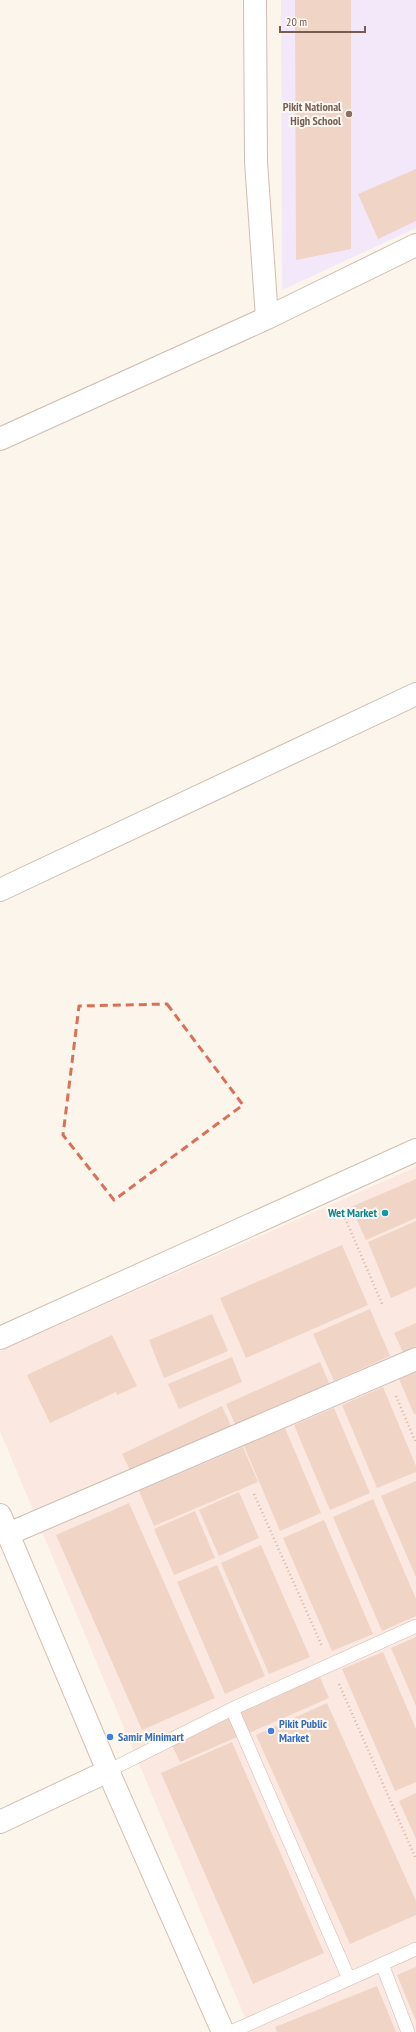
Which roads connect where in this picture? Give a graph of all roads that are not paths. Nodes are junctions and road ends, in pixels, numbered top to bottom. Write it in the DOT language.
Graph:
graph roads {
  1 [pos="255,0"];
  2 [pos="416,245"];
  3 [pos="267,318"];
  4 [pos="0,439"];
  5 [pos="416,694"];
  6 [pos="0,890"];
  7 [pos="416,1150"];
  8 [pos="0,1338"];
  9 [pos="416,1359"];
  10 [pos="4,1524"];
  11 [pos="416,1626"];
  12 [pos="232,1709"];
  13 [pos="108,1771"];
  14 [pos="0,1822"];
  15 [pos="416,1949"];
  16 [pos="382,1964"];
  17 [pos="349,1979"];
  18 [pos="223,2032"];
  19 [pos="231,2032"];
  20 [pos="408,2032"];
  1 -- 3 [label="street"];
  2 -- 3 [label="street"];
  3 -- 4 [label="street"];
  5 -- 6 [label="street"];
  7 -- 8 [label="street"];
  9 -- 10 [label="street"];
  10 -- 13 [label="street"];
  11 -- 12 [label="lane"];
  12 -- 13 [label="lane"];
  12 -- 17 [label="lane"];
  13 -- 14 [label="street"];
  13 -- 18 [label="street"];
  15 -- 16 [label="lane"];
  16 -- 17 [label="lane"];
  16 -- 20 [label="lane"];
  17 -- 19 [label="lane"];
}
